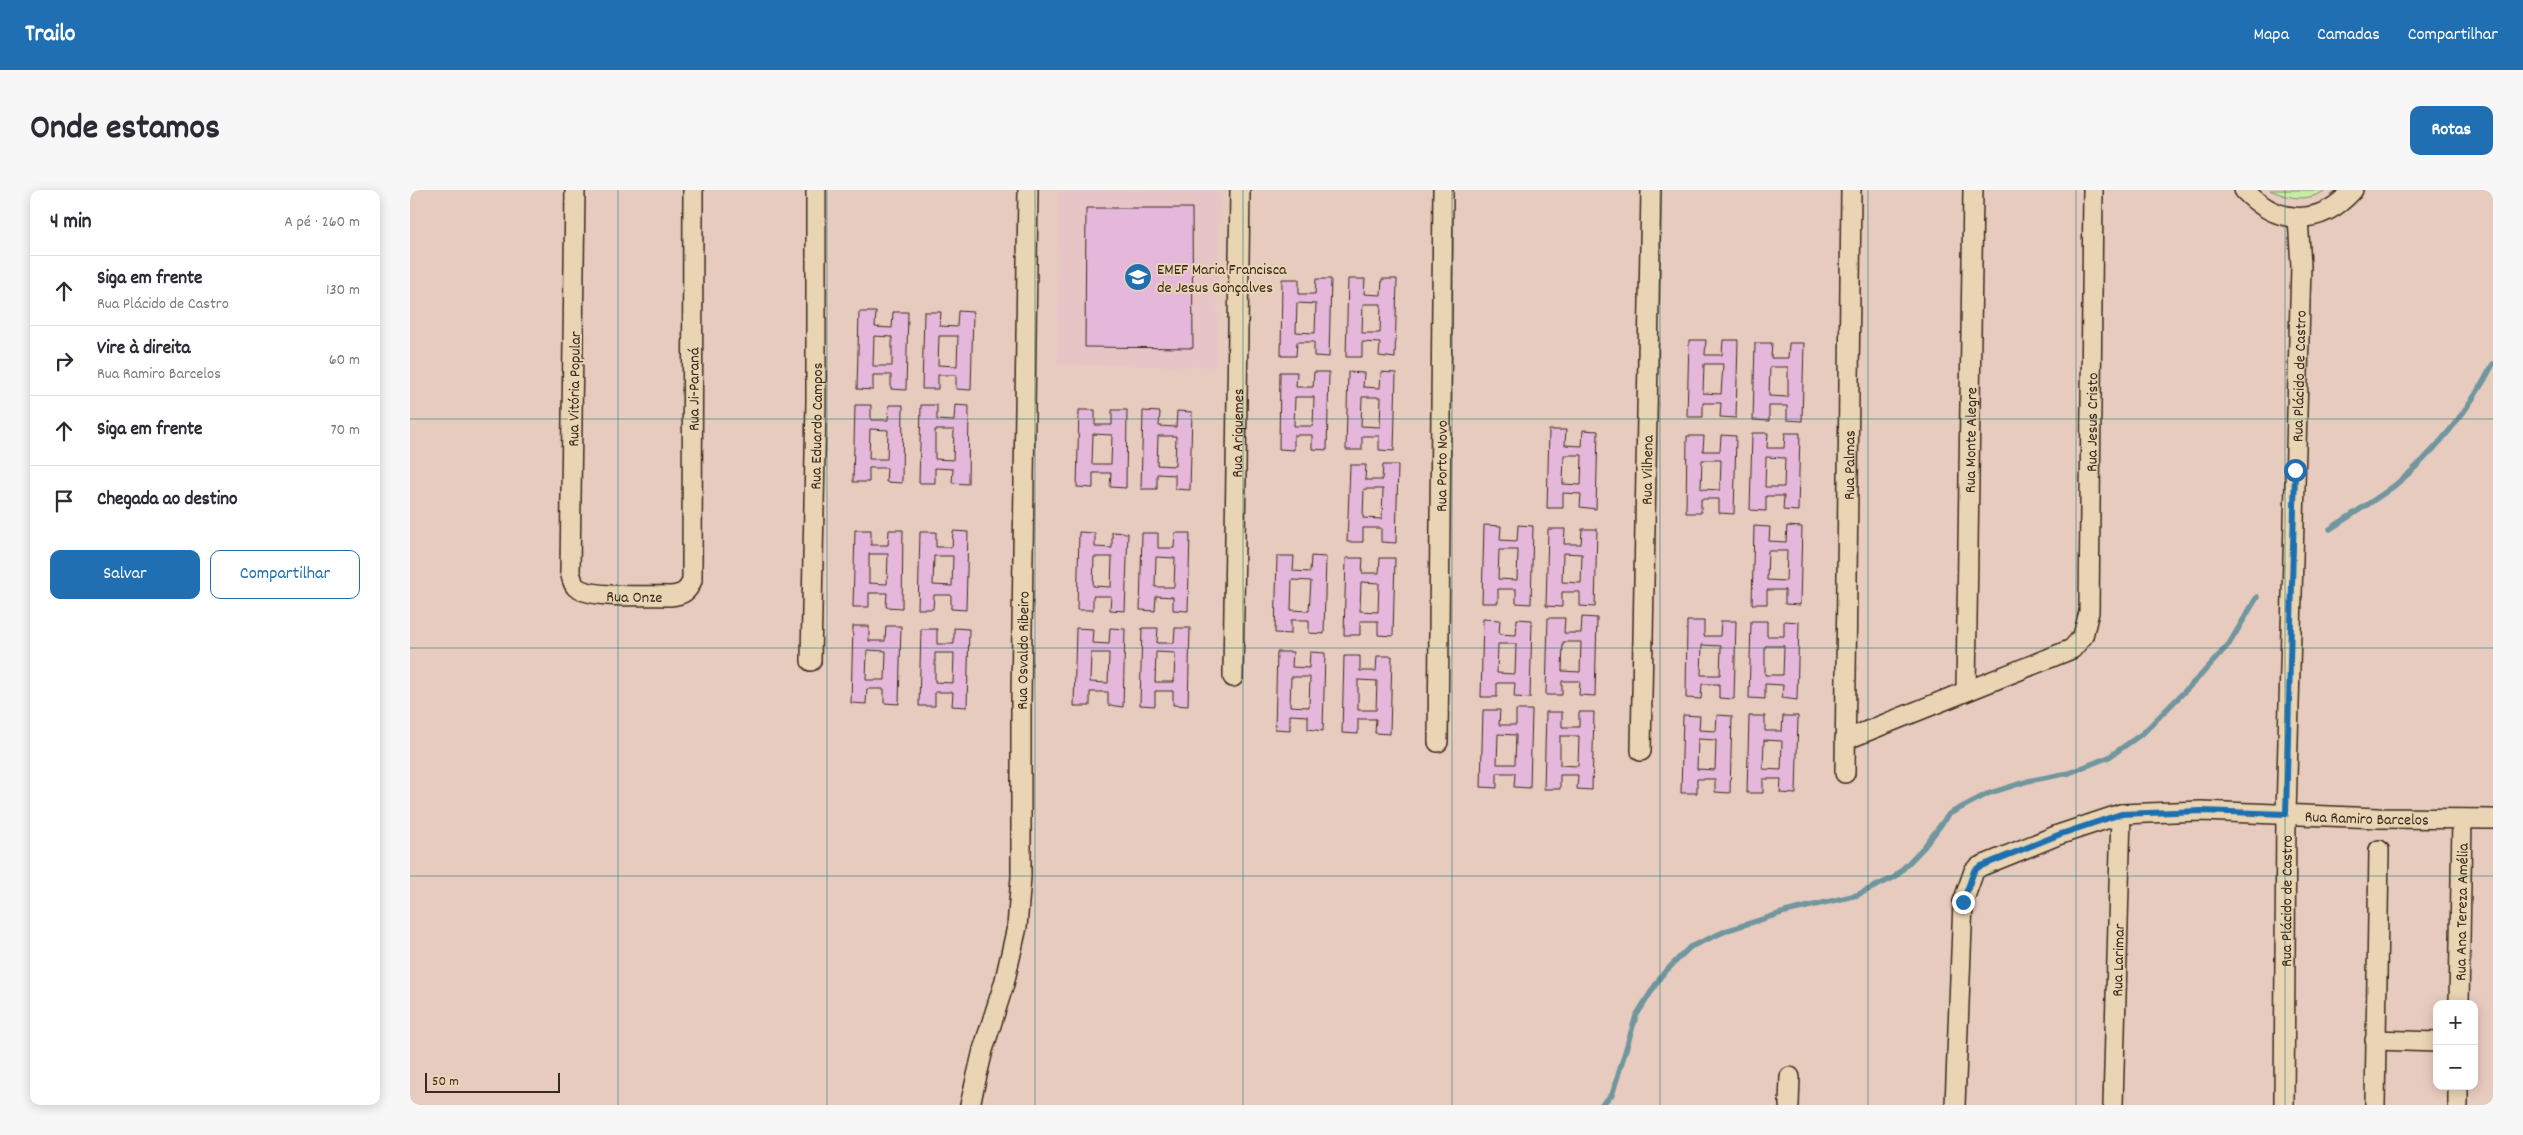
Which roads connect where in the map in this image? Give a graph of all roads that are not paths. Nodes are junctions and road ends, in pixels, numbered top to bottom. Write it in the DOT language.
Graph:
graph roads {
  1 [pos="575,190"];
  2 [pos="693,190"];
  3 [pos="816,190"];
  4 [pos="1028,190"];
  5 [pos="1240,190"];
  6 [pos="1443,190"];
  7 [pos="1651,190"];
  8 [pos="1851,190"];
  9 [pos="1973,190"];
  10 [pos="2093,190"];
  11 [pos="2244,190"];
  12 [pos="2353,190"];
  13 [pos="2298,218"];
  14 [pos="576,587"];
  15 [pos="689,588"];
  16 [pos="811,661"];
  17 [pos="1233,677"];
  18 [pos="1966,690"];
  19 [pos="1845,740"];
  20 [pos="1438,742"];
  21 [pos="1641,751"];
  22 [pos="1845,773"];
  23 [pos="2121,814"];
  24 [pos="2286,814"];
  25 [pos="2462,818"];
  26 [pos="2493,818"];
  27 [pos="2378,850"];
  28 [pos="2459,1000"];
  29 [pos="2375,1040"];
  30 [pos="2433,1042"];
  31 [pos="1790,1077"];
  32 [pos="2458,1090"];
  33 [pos="970,1105"];
  34 [pos="1789,1105"];
  35 [pos="1955,1105"];
  36 [pos="2114,1105"];
  37 [pos="2284,1105"];
  38 [pos="2374,1105"];
  39 [pos="2458,1105"];
  1 -- 14 [label="street, Rua Vitória Popular"];
  2 -- 15 [label="street, Rua Ji-Paraná"];
  3 -- 16 [label="street, Rua Eduardo Campos"];
  4 -- 33 [label="street, Rua Osvaldo Ribeiro"];
  5 -- 17 [label="street, Rua Ariquemes"];
  6 -- 20 [label="street, Rua Porto Novo"];
  7 -- 21 [label="street, Rua Vilhena"];
  8 -- 19 [label="street, Rua Palmas"];
  9 -- 18 [label="street, Rua Monte Alegre"];
  10 -- 18 [label="street, Rua Jesus Cristo"];
  11 -- 13 [label="street"];
  12 -- 13 [label="street"];
  13 -- 24 [label="street, Rua Plácido de Castro"];
  14 -- 15 [label="street, Rua Onze"];
  18 -- 19 [label="street"];
  19 -- 22 [label="street, Rua Palmas"];
  23 -- 24 [label="street, Rua Ramiro Barcelos"];
  23 -- 35 [label="street, Rua Ramiro Barcelos"];
  23 -- 36 [label="street, Rua Larimar"];
  24 -- 25 [label="street, Rua Ramiro Barcelos"];
  24 -- 37 [label="street, Rua Plácido de Castro"];
  25 -- 26 [label="street, Rua Ramiro Barcelos"];
  25 -- 28 [label="street, Rua Ana Tereza Amélia"];
  27 -- 29 [label="street"];
  29 -- 30 [label="street"];
  29 -- 38 [label="street"];
  31 -- 34 [label="street"];
  32 -- 39 [label="street"];
}
